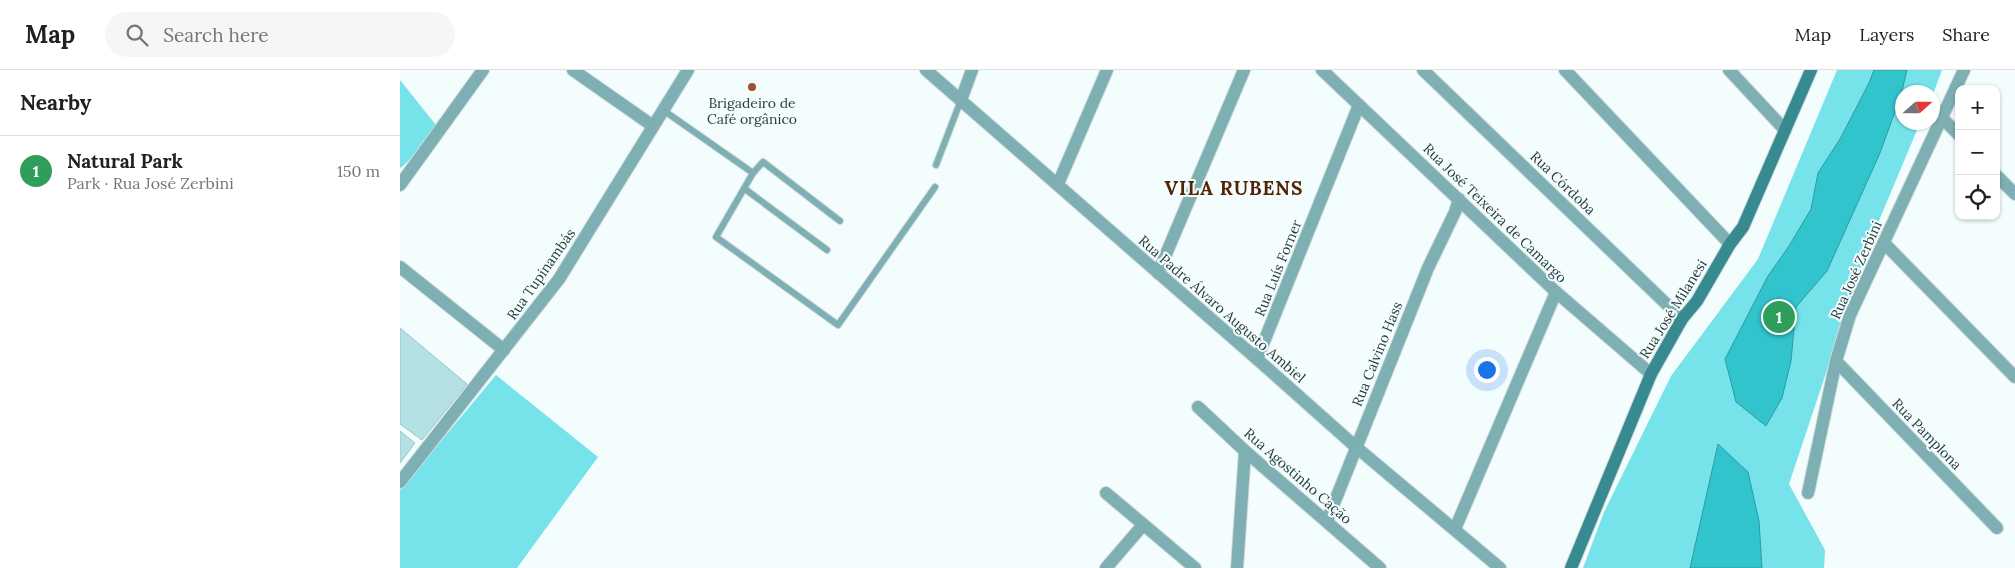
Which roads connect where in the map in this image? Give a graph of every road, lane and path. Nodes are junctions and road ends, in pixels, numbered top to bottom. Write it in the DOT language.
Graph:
graph roads {
  1 [pos="483,70"];
  2 [pos="573,70"];
  3 [pos="688,70"];
  4 [pos="926,70"];
  5 [pos="972,70"];
  6 [pos="1107,70"];
  7 [pos="1244,70"];
  8 [pos="1322,70"];
  9 [pos="1423,70"];
  10 [pos="1565,70"];
  11 [pos="1729,70"];
  12 [pos="1811,70"];
  13 [pos="1964,70"];
  14 [pos="961,100"];
  15 [pos="1359,105"];
  16 [pos="663,110"];
  17 [pos="1942,118"];
  18 [pos="653,126"];
  19 [pos="1784,130"];
  20 [pos="1955,131"];
  21 [pos="936,165"];
  22 [pos="754,174"];
  23 [pos="1997,175"];
  24 [pos="1058,184"];
  25 [pos="400,185"];
  26 [pos="935,187"];
  27 [pos="745,188"];
  28 [pos="2015,194"];
  29 [pos="1459,199"];
  30 [pos="840,221"];
  31 [pos="1884,243"];
  32 [pos="1730,244"];
  33 [pos="827,250"];
  34 [pos="400,267"];
  35 [pos="1158,272"];
  36 [pos="1556,292"];
  37 [pos="1682,319"];
  38 [pos="504,350"];
  39 [pos="1257,359"];
  40 [pos="1836,362"];
  41 [pos="1651,374"];
  42 [pos="2015,377"];
  43 [pos="1198,407"];
  44 [pos="1356,447"];
  45 [pos="1245,451"];
  46 [pos="400,482"];
  47 [pos="1106,493"];
  48 [pos="1808,493"];
  49 [pos="1327,521"];
  50 [pos="1143,525"];
  51 [pos="1455,528"];
  52 [pos="1997,528"];
  53 [pos="1106,568"];
  54 [pos="1195,568"];
  55 [pos="1237,568"];
  56 [pos="1380,568"];
  57 [pos="1500,568"];
  58 [pos="1571,568"];
  1 -- 25 [label="street"];
  2 -- 18 [label="street"];
  3 -- 16 [label="street, Rua Tupinambás"];
  4 -- 14 [label="street, Rua Padre Álvaro Augusto Ambiel"];
  5 -- 14 [label="street"];
  6 -- 24 [label="street"];
  7 -- 35 [label="street"];
  8 -- 15 [label="street, Rua José Teixeira de Camargo"];
  9 -- 37 [label="street, Rua Córdoba"];
  10 -- 32 [label="street"];
  11 -- 19 [label="street"];
  12 -- 19 [label="street, Rua José Milanesi"];
  13 -- 17 [label="street, Rua José Zerbini"];
  14 -- 21 [label="lane"];
  14 -- 24 [label="street, Rua Padre Álvaro Augusto Ambiel"];
  15 -- 29 [label="street, Rua José Teixeira de Camargo"];
  15 -- 39 [label="street, Rua Luís Forner"];
  16 -- 18 [label="street, Rua Tupinambás"];
  16 -- 22 [label="lane"];
  17 -- 20 [label="street"];
  17 -- 31 [label="street, Rua José Zerbini"];
  18 -- 38 [label="street, Rua Tupinambás"];
  19 -- 32 [label="street, Rua José Milanesi"];
  22 -- 27 [label="lane"];
  22 -- 30 [label="lane"];
  23 -- 28 [label="street"];
  24 -- 35 [label="street, Rua Padre Álvaro Augusto Ambiel"];
  26 -- 27 [label="lane"];
  27 -- 33 [label="lane"];
  29 -- 36 [label="street, Rua José Teixeira de Camargo"];
  29 -- 44 [label="street, Rua Calvino Hass"];
  31 -- 40 [label="street, Rua José Zerbini"];
  31 -- 42 [label="street"];
  32 -- 37 [label="street, Rua José Milanesi"];
  34 -- 38 [label="street"];
  35 -- 39 [label="street, Rua Padre Álvaro Augusto Ambiel"];
  36 -- 41 [label="street, Rua José Teixeira de Camargo"];
  36 -- 51 [label="street"];
  37 -- 41 [label="street, Rua José Milanesi"];
  38 -- 46 [label="street, Rua Tupinambás"];
  39 -- 44 [label="street, Rua Padre Álvaro Augusto Ambiel"];
  40 -- 48 [label="street, Rua José Zerbini"];
  40 -- 52 [label="street, Rua Pamplona"];
  41 -- 58 [label="street, Rua José Milanesi"];
  43 -- 45 [label="street, Rua Agostinho Cação"];
  44 -- 49 [label="street, Rua Calvino Hass"];
  44 -- 51 [label="street, Rua Padre Álvaro Augusto Ambiel"];
  45 -- 49 [label="street, Rua Agostinho Cação"];
  45 -- 55 [label="street"];
  47 -- 50 [label="street"];
  49 -- 56 [label="street, Rua Agostinho Cação"];
  50 -- 53 [label="street"];
  50 -- 54 [label="street"];
  51 -- 57 [label="street, Rua Padre Álvaro Augusto Ambiel"];
}
